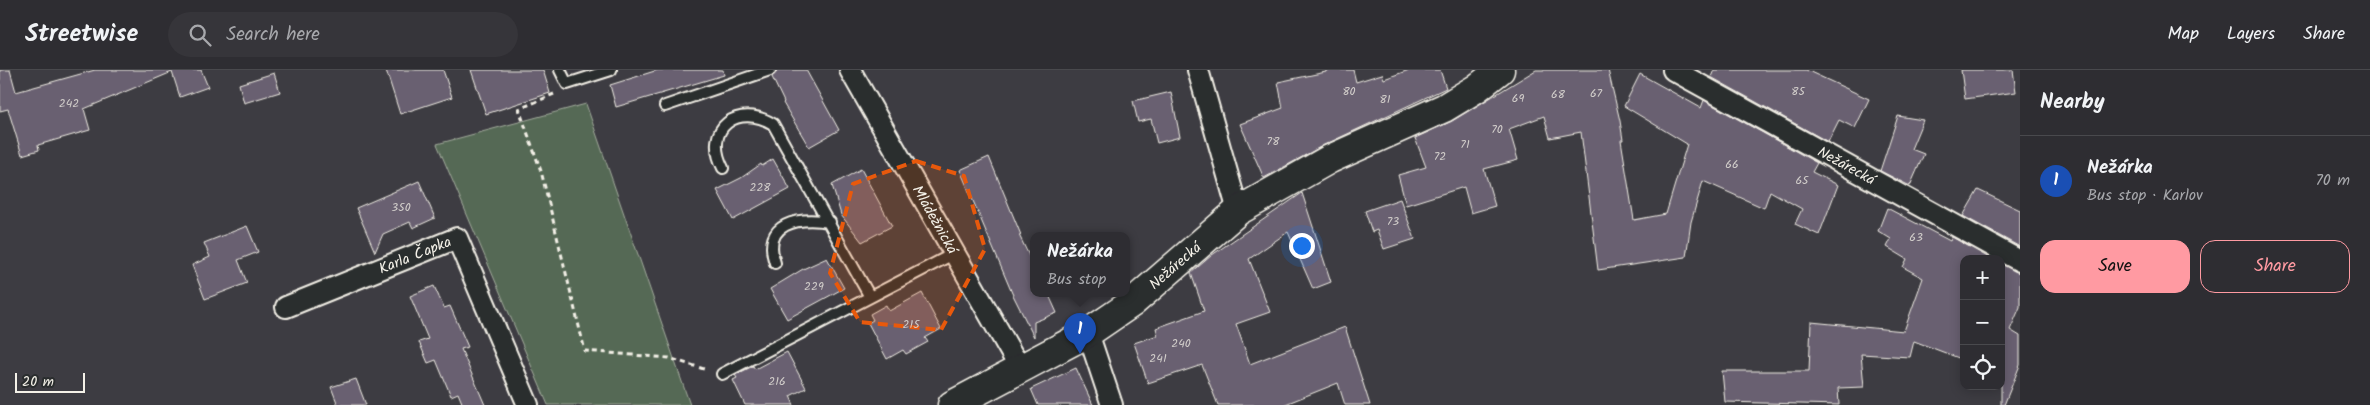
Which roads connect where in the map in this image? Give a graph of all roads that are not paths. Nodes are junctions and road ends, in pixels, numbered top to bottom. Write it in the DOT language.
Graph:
graph roads {
  1 [pos="560,70"];
  2 [pos="611,70"];
  3 [pos="770,70"];
  4 [pos="850,70"];
  5 [pos="1198,70"];
  6 [pos="1500,70"];
  7 [pos="1673,70"];
  8 [pos="665,106"];
  9 [pos="723,168"];
  10 [pos="1238,211"];
  11 [pos="830,222"];
  12 [pos="955,254"];
  13 [pos="2020,261"];
  14 [pos="775,263"];
  15 [pos="870,297"];
  16 [pos="286,306"];
  17 [pos="1088,334"];
  18 [pos="1021,370"];
  19 [pos="722,374"];
  20 [pos="528,405"];
  21 [pos="952,405"];
  22 [pos="1112,405"];
  1 -- 2 [label="lane"];
  3 -- 8 [label="lane"];
  4 -- 12 [label="street, Mládežnická"];
  5 -- 10 [label="street"];
  6 -- 10 [label="street, Nežárecká"];
  7 -- 13 [label="street, Nežárecká"];
  9 -- 11 [label="lane"];
  10 -- 17 [label="street, Nežárecká"];
  11 -- 14 [label="lane"];
  11 -- 15 [label="lane"];
  12 -- 15 [label="lane"];
  12 -- 18 [label="street, Mládežnická"];
  15 -- 19 [label="lane"];
  16 -- 20 [label="street, Karla Čapka"];
  17 -- 18 [label="street, Nežárecká"];
  17 -- 22 [label="street"];
  18 -- 21 [label="street, Nežárecká"];
}
